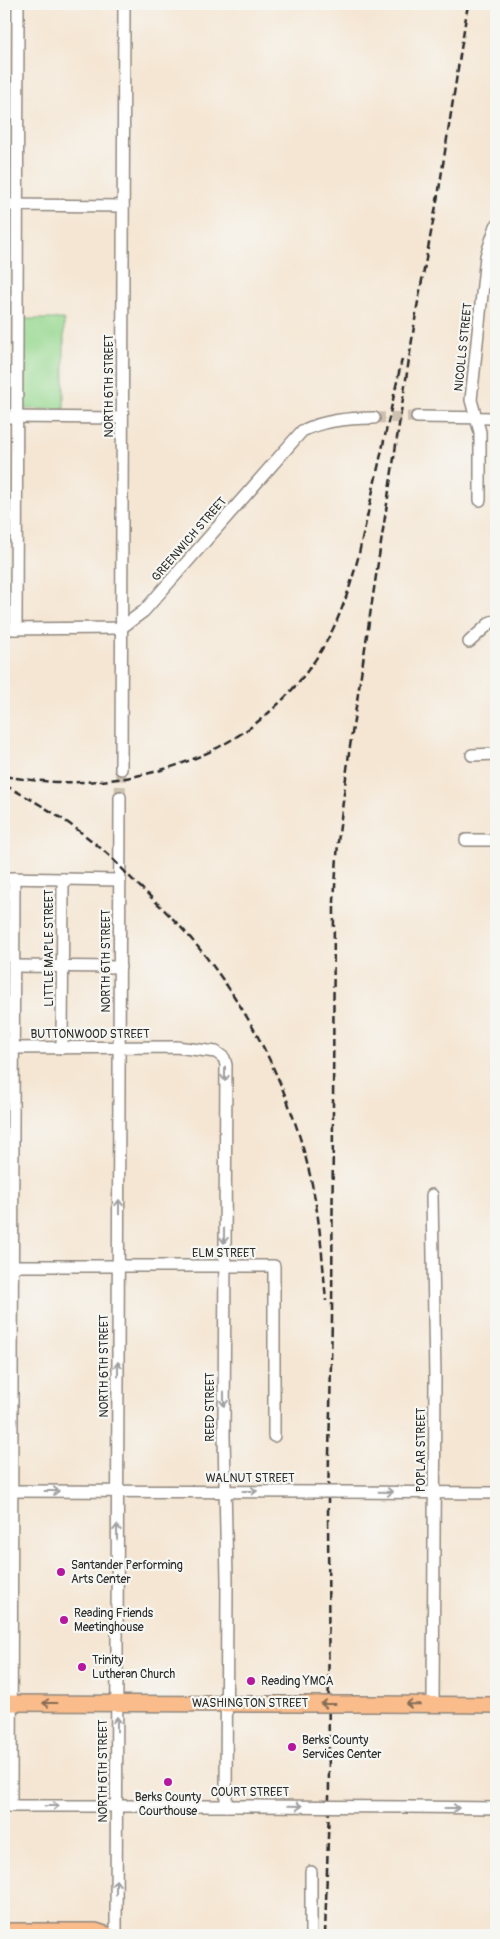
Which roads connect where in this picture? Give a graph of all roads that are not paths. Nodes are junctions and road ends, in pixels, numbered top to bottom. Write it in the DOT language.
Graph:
graph roads {
  1 [pos="18,4"];
  2 [pos="124,4"];
  3 [pos="4,205"];
  4 [pos="17,205"];
  5 [pos="123,206"];
  6 [pos="496,226"];
  7 [pos="4,417"];
  8 [pos="16,417"];
  9 [pos="417,417"];
  10 [pos="476,417"];
  11 [pos="122,418"];
  12 [pos="374,418"];
  13 [pos="496,418"];
  14 [pos="480,500"];
  15 [pos="496,621"];
  16 [pos="4,628"];
  17 [pos="121,628"];
  18 [pos="16,629"];
  19 [pos="469,642"];
  20 [pos="496,754"];
  21 [pos="472,755"];
  22 [pos="120,769"];
  23 [pos="120,797"];
  24 [pos="466,840"];
  25 [pos="496,840"];
  26 [pos="9,878"];
  27 [pos="63,879"];
  28 [pos="120,880"];
  29 [pos="14,966"];
  30 [pos="63,966"];
  31 [pos="120,967"];
  32 [pos="176,1047"];
  33 [pos="9,1048"];
  34 [pos="62,1048"];
  35 [pos="119,1048"];
  36 [pos="432,1196"];
  37 [pos="8,1266"];
  38 [pos="119,1266"];
  39 [pos="224,1266"];
  40 [pos="274,1436"];
  41 [pos="7,1491"];
  42 [pos="117,1491"];
  43 [pos="225,1491"];
  44 [pos="435,1493"];
  45 [pos="496,1493"];
  46 [pos="7,1703"];
  47 [pos="117,1703"];
  48 [pos="226,1703"];
  49 [pos="433,1704"];
  50 [pos="496,1705"];
  51 [pos="7,1806"];
  52 [pos="116,1806"];
  53 [pos="226,1806"];
  54 [pos="496,1808"];
  55 [pos="311,1872"];
  56 [pos="4,1930"];
  57 [pos="108,1935"];
  58 [pos="116,1935"];
  59 [pos="310,1935"];
  1 -- 4 [label="street"];
  2 -- 5 [label="street, NORTH 6TH STREET"];
  3 -- 4 [label="street"];
  4 -- 5 [label="street"];
  4 -- 8 [label="street"];
  5 -- 11 [label="street, NORTH 6TH STREET"];
  6 -- 10 [label="street, NICOLLS STREET"];
  7 -- 8 [label="street"];
  8 -- 11 [label="street"];
  8 -- 18 [label="street"];
  9 -- 10 [label="street"];
  10 -- 13 [label="street"];
  10 -- 14 [label="street, NICOLLS STREET"];
  11 -- 17 [label="street, NORTH 6TH STREET"];
  12 -- 17 [label="street, GREENWICH STREET"];
  15 -- 19 [label="street"];
  16 -- 18 [label="street"];
  17 -- 18 [label="street"];
  17 -- 22 [label="street, NORTH 6TH STREET"];
  20 -- 21 [label="street"];
  23 -- 28 [label="street, NORTH 6TH STREET"];
  24 -- 25 [label="street"];
  26 -- 27 [label="street"];
  26 -- 29 [label="street"];
  27 -- 28 [label="street"];
  27 -- 30 [label="street, LITTLE MAPLE STREET"];
  28 -- 31 [label="street, NORTH 6TH STREET"];
  29 -- 30 [label="street"];
  29 -- 33 [label="street"];
  30 -- 31 [label="street"];
  30 -- 34 [label="street, LITTLE MAPLE STREET"];
  31 -- 35 [label="street, NORTH 6TH STREET"];
  32 -- 35 [label="street, BUTTONWOOD STREET"];
  32 -- 39 [label="street, REED STREET, one-way"];
  33 -- 34 [label="street, BUTTONWOOD STREET"];
  33 -- 37 [label="street"];
  34 -- 35 [label="street, BUTTONWOOD STREET"];
  38 -- 35 [label="street, NORTH 6TH STREET, one-way"];
  36 -- 44 [label="street, POPLAR STREET"];
  37 -- 38 [label="street, ELM STREET"];
  37 -- 41 [label="street"];
  38 -- 39 [label="street, ELM STREET"];
  42 -- 38 [label="street, NORTH 6TH STREET, one-way"];
  39 -- 40 [label="street, ELM STREET"];
  39 -- 43 [label="street, REED STREET, one-way"];
  41 -- 42 [label="street, WALNUT STREET, one-way"];
  41 -- 46 [label="street"];
  42 -- 43 [label="street, WALNUT STREET"];
  47 -- 42 [label="street, NORTH 6TH STREET, one-way"];
  43 -- 44 [label="street, WALNUT STREET, one-way, bridge"];
  43 -- 48 [label="street, REED STREET"];
  44 -- 45 [label="street, WALNUT STREET"];
  44 -- 49 [label="street, POPLAR STREET"];
  47 -- 46 [label="main road, WASHINGTON STREET, one-way"];
  46 -- 51 [label="street"];
  47 -- 48 [label="main road, WASHINGTON STREET"];
  52 -- 47 [label="street, NORTH 6TH STREET, one-way"];
  49 -- 48 [label="main road, WASHINGTON STREET, one-way, bridge"];
  48 -- 53 [label="street, REED STREET"];
  49 -- 50 [label="main road, WASHINGTON STREET"];
  51 -- 52 [label="street, COURT STREET, one-way"];
  52 -- 53 [label="street, COURT STREET"];
  58 -- 52 [label="street, NORTH 6TH STREET, one-way"];
  53 -- 54 [label="street, COURT STREET, one-way, bridge"];
  55 -- 59 [label="street"];
  56 -- 57 [label="main road"];
}
